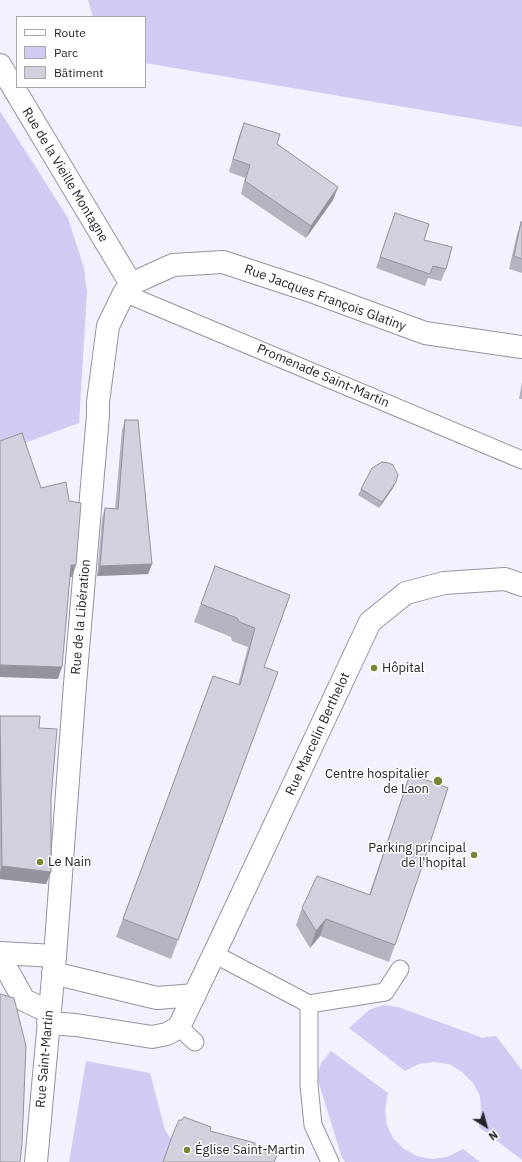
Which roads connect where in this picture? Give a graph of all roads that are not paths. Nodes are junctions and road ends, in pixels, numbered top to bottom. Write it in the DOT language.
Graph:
graph roads {
  1 [pos="0,65"];
  2 [pos="127,289"];
  3 [pos="522,346"];
  4 [pos="522,460"];
  5 [pos="522,585"];
  6 [pos="0,953"];
  7 [pos="214,954"];
  8 [pos="0,957"];
  9 [pos="54,965"];
  10 [pos="400,969"];
  11 [pos="195,995"];
  12 [pos="309,1004"];
  13 [pos="48,1017"];
  14 [pos="179,1027"];
  15 [pos="195,1042"];
  16 [pos="36,1162"];
  17 [pos="330,1162"];
  1 -- 2 [label="street, Rue de la Vieille Montagne"];
  2 -- 3 [label="street, Rue Jacques François Glatiny"];
  2 -- 4 [label="lane, Promenade Saint-Martin"];
  2 -- 9 [label="street, Rue de la Libération"];
  5 -- 7 [label="street, Rue Marcelin Berthelot"];
  6 -- 9 [label="street"];
  7 -- 11 [label="street, Rue Marcelin Berthelot"];
  7 -- 12 [label="lane"];
  8 -- 13 [label="street"];
  9 -- 11 [label="street"];
  9 -- 13 [label="street, Rue Saint-Martin"];
  10 -- 12 [label="lane"];
  11 -- 14 [label="street, Rue Marcelin Berthelot"];
  12 -- 17 [label="lane"];
  13 -- 14 [label="street"];
  13 -- 16 [label="street, Rue Saint-Martin"];
  14 -- 15 [label="lane"];
}
